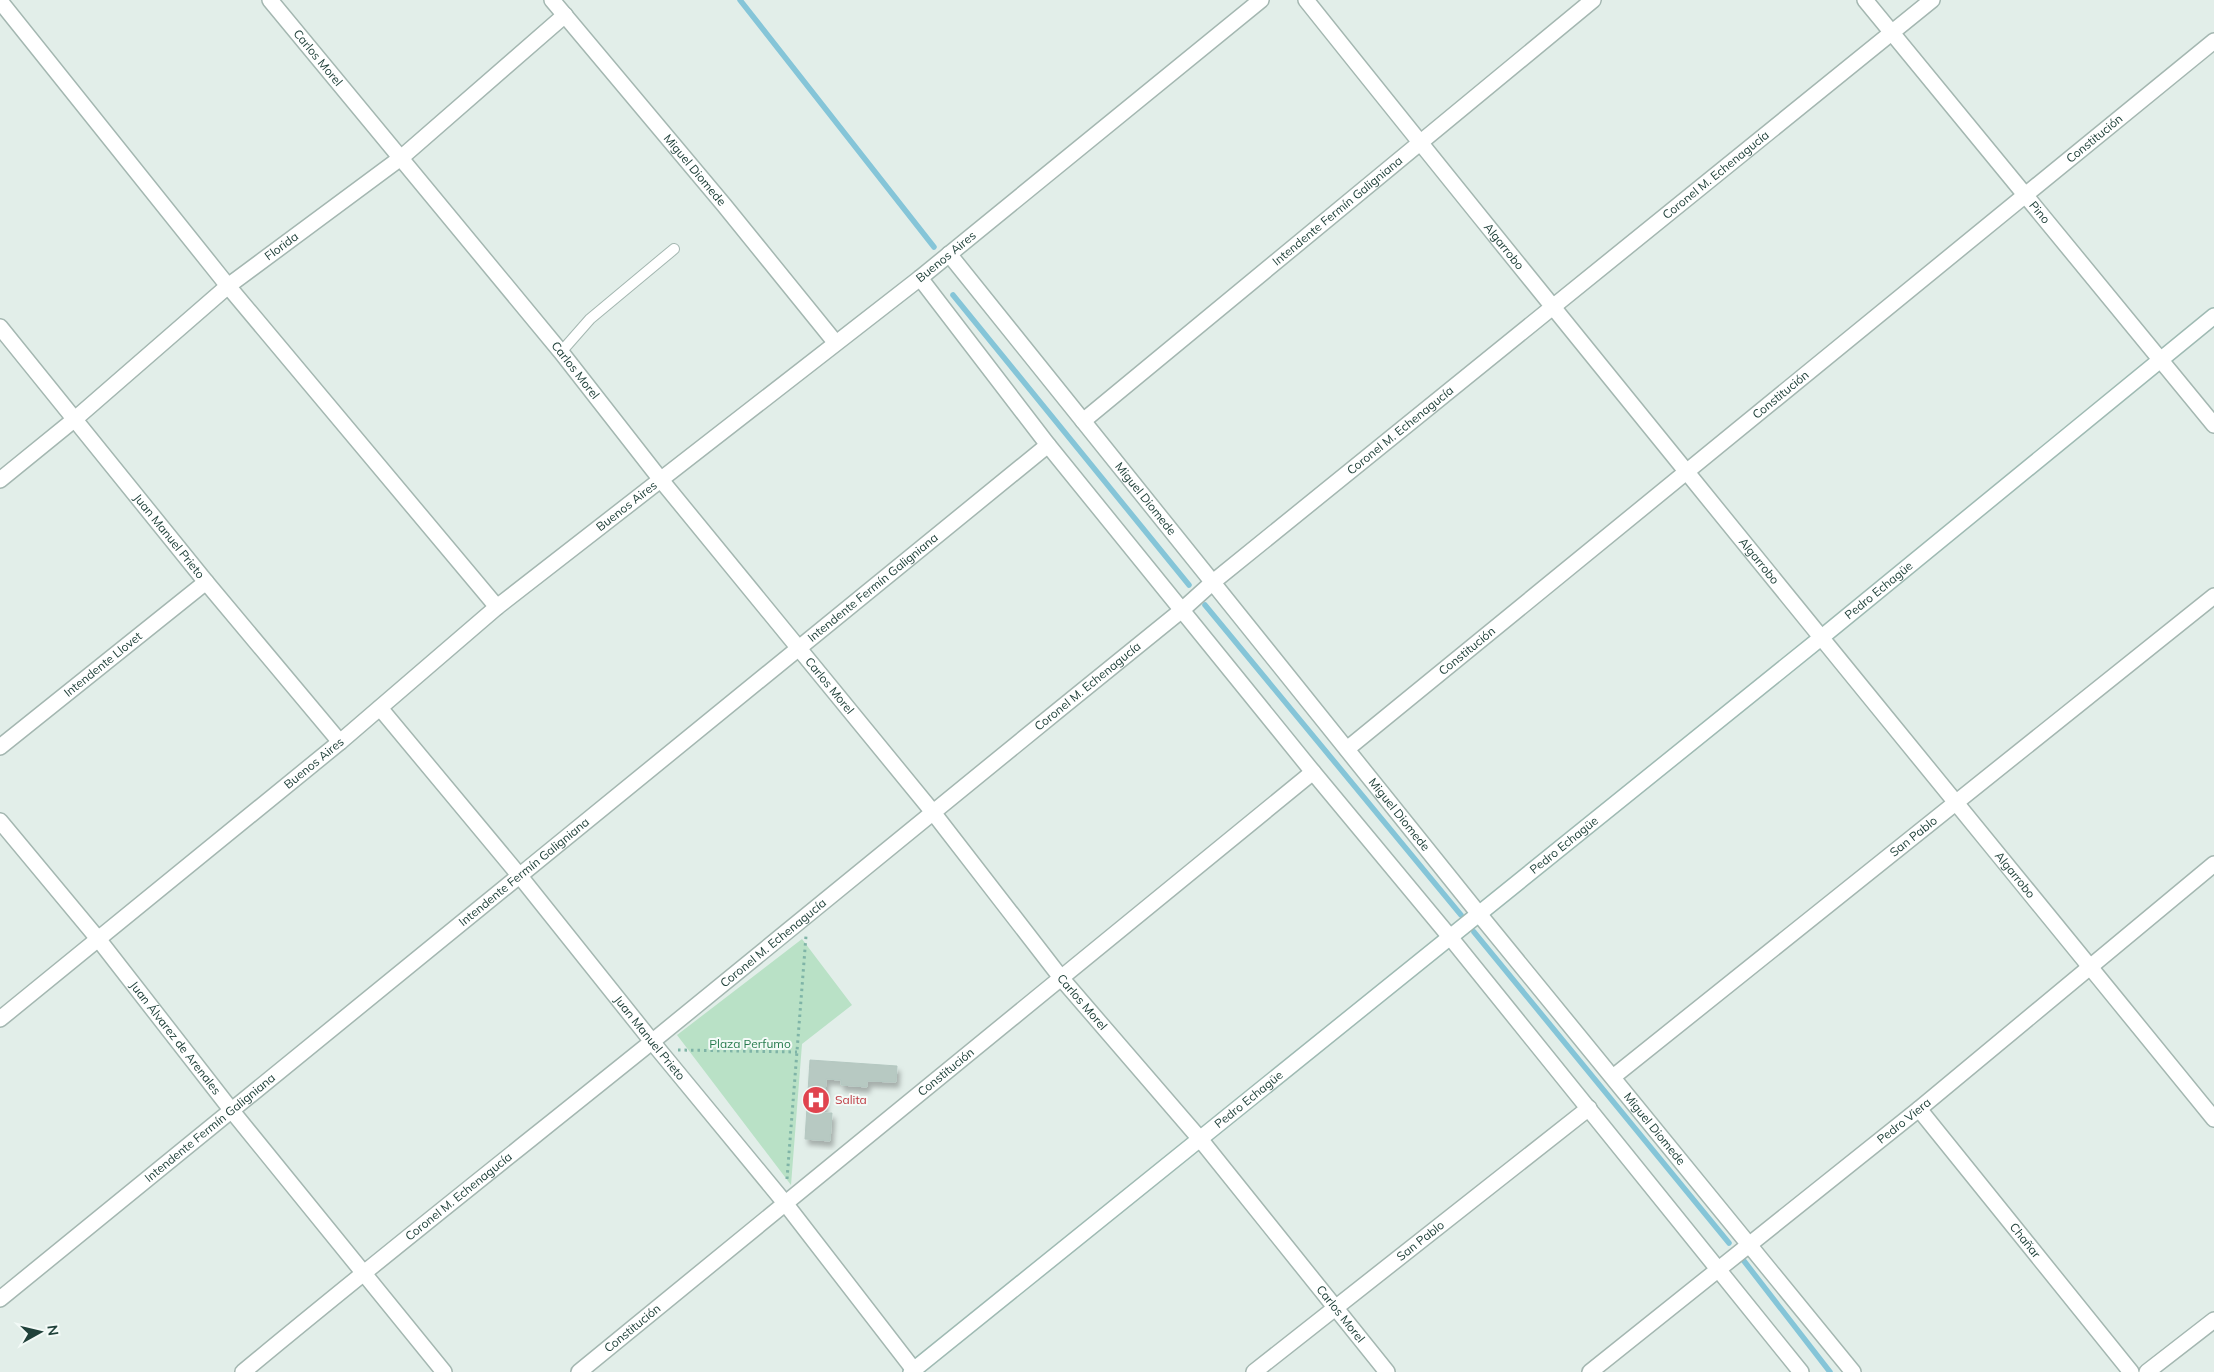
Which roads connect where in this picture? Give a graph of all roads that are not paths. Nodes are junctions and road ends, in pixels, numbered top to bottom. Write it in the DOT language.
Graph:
graph roads {
  1 [pos="270,0"];
  2 [pos="552,0"];
  3 [pos="1261,0"];
  4 [pos="1306,0"];
  5 [pos="1593,0"];
  6 [pos="1865,0"];
  7 [pos="1932,0"];
  8 [pos="0,1"];
  9 [pos="565,15"];
  10 [pos="1891,33"];
  11 [pos="2214,41"];
  12 [pos="1420,143"];
  13 [pos="402,157"];
  14 [pos="2026,195"];
  15 [pos="674,249"];
  16 [pos="949,254"];
  17 [pos="920,278"];
  18 [pos="228,286"];
  19 [pos="1554,307"];
  20 [pos="2214,316"];
  21 [pos="0,327"];
  22 [pos="835,342"];
  23 [pos="561,352"];
  24 [pos="2161,360"];
  25 [pos="75,419"];
  26 [pos="1083,421"];
  27 [pos="2214,425"];
  28 [pos="1048,445"];
  29 [pos="1685,471"];
  30 [pos="0,480"];
  31 [pos="661,480"];
  32 [pos="206,582"];
  33 [pos="1213,582"];
  34 [pos="2214,596"];
  35 [pos="497,607"];
  36 [pos="1182,610"];
  37 [pos="1822,637"];
  38 [pos="800,649"];
  39 [pos="380,708"];
  40 [pos="340,742"];
  41 [pos="0,747"];
  42 [pos="1347,749"];
  43 [pos="1313,772"];
  44 [pos="1956,803"];
  45 [pos="932,811"];
  46 [pos="0,821"];
  47 [pos="2214,864"];
  48 [pos="519,875"];
  49 [pos="1479,914"];
  50 [pos="1450,937"];
  51 [pos="98,940"];
  52 [pos="2089,966"];
  53 [pos="1062,979"];
  54 [pos="0,1019"];
  55 [pos="655,1045"];
  56 [pos="1614,1077"];
  57 [pos="1589,1108"];
  58 [pos="1919,1109"];
  59 [pos="232,1111"];
  60 [pos="2214,1120"];
  61 [pos="1200,1139"];
  62 [pos="785,1203"];
  63 [pos="1748,1245"];
  64 [pos="1717,1269"];
  65 [pos="363,1272"];
  66 [pos="0,1299"];
  67 [pos="1335,1307"];
  68 [pos="2214,1320"];
  69 [pos="914,1371"];
  70 [pos="243,1372"];
  71 [pos="444,1372"];
  72 [pos="579,1372"];
  73 [pos="1254,1372"];
  74 [pos="1387,1372"];
  75 [pos="1590,1372"];
  76 [pos="1801,1372"];
  77 [pos="1852,1372"];
  78 [pos="2131,1372"];
  79 [pos="2147,1372"];
  1 -- 13 [label="street, Carlos Morel"];
  2 -- 9 [label="street, Miguel Diomede"];
  3 -- 16 [label="street, Buenos Aires"];
  4 -- 12 [label="street, Algarrobo"];
  5 -- 12 [label="street, Intendente Fermín Galigniana"];
  6 -- 10 [label="street, Pino"];
  7 -- 10 [label="street, Coronel M. Echenagucía"];
  8 -- 18 [label="street"];
  9 -- 13 [label="street, Florida"];
  9 -- 22 [label="street, Miguel Diomede"];
  10 -- 14 [label="street, Pino"];
  10 -- 19 [label="street, Coronel M. Echenagucía"];
  11 -- 14 [label="street, Constitución"];
  12 -- 19 [label="street, Algarrobo"];
  12 -- 26 [label="street, Intendente Fermín Galigniana"];
  13 -- 18 [label="street, Florida"];
  13 -- 23 [label="street, Carlos Morel"];
  14 -- 24 [label="street, Pino"];
  14 -- 29 [label="street, Constitución"];
  15 -- 23 [label="lane"];
  16 -- 17 [label="street, Buenos Aires"];
  16 -- 26 [label="street, Miguel Diomede"];
  17 -- 22 [label="street, Buenos Aires"];
  17 -- 28 [label="street"];
  18 -- 25 [label="street, Florida"];
  18 -- 35 [label="street"];
  19 -- 29 [label="street, Algarrobo"];
  19 -- 33 [label="street, Coronel M. Echenagucía"];
  20 -- 24 [label="street, Pedro Echagüe"];
  21 -- 25 [label="street, Juan Manuel Prieto"];
  22 -- 31 [label="street, Buenos Aires"];
  23 -- 31 [label="street, Carlos Morel"];
  24 -- 27 [label="street, Pino"];
  24 -- 37 [label="street, Pedro Echagüe"];
  25 -- 30 [label="street, Florida"];
  25 -- 32 [label="street, Juan Manuel Prieto"];
  26 -- 33 [label="street, Miguel Diomede"];
  28 -- 36 [label="street"];
  28 -- 38 [label="street, Intendente Fermín Galigniana"];
  29 -- 37 [label="street, Algarrobo"];
  29 -- 42 [label="street, Constitución"];
  31 -- 35 [label="street, Buenos Aires"];
  31 -- 38 [label="street, Carlos Morel"];
  32 -- 40 [label="street, Juan Manuel Prieto"];
  32 -- 41 [label="street, Intendente Llovet"];
  33 -- 36 [label="street, Coronel M. Echenagucía"];
  33 -- 42 [label="street, Miguel Diomede"];
  34 -- 44 [label="street, San Pablo"];
  35 -- 39 [label="street, Buenos Aires"];
  36 -- 43 [label="street"];
  36 -- 45 [label="street, Coronel M. Echenagucía"];
  37 -- 44 [label="street, Algarrobo"];
  37 -- 49 [label="street, Pedro Echagüe"];
  38 -- 45 [label="street, Carlos Morel"];
  38 -- 48 [label="street, Intendente Fermín Galigniana"];
  39 -- 40 [label="street, Buenos Aires"];
  39 -- 48 [label="street, Juan Manuel Prieto"];
  40 -- 51 [label="street, Buenos Aires"];
  42 -- 49 [label="street, Miguel Diomede"];
  43 -- 50 [label="street"];
  43 -- 53 [label="street, Constitución"];
  44 -- 52 [label="street, Algarrobo"];
  44 -- 56 [label="street, San Pablo"];
  45 -- 53 [label="street, Carlos Morel"];
  45 -- 55 [label="street, Coronel M. Echenagucía"];
  46 -- 51 [label="street, Juan Álvarez de Arenales"];
  47 -- 52 [label="street, Pedro Viera"];
  48 -- 55 [label="street, Juan Manuel Prieto"];
  48 -- 59 [label="street, Intendente Fermín Galigniana"];
  49 -- 50 [label="street, Pedro Echagüe"];
  49 -- 56 [label="street, Miguel Diomede"];
  50 -- 57 [label="street"];
  50 -- 61 [label="street, Pedro Echagüe"];
  51 -- 54 [label="street, Buenos Aires"];
  51 -- 59 [label="street, Juan Álvarez de Arenales"];
  52 -- 58 [label="street, Pedro Viera"];
  52 -- 60 [label="street, Algarrobo"];
  53 -- 61 [label="street, Carlos Morel"];
  53 -- 62 [label="street, Constitución"];
  55 -- 62 [label="street, Juan Manuel Prieto"];
  55 -- 65 [label="street, Coronel M. Echenagucía"];
  56 -- 63 [label="street, Miguel Diomede"];
  57 -- 64 [label="street"];
  57 -- 67 [label="street, San Pablo"];
  58 -- 63 [label="street, Pedro Viera"];
  58 -- 78 [label="street, Chañar"];
  59 -- 65 [label="street, Juan Álvarez de Arenales"];
  59 -- 66 [label="street, Intendente Fermín Galigniana"];
  61 -- 67 [label="street, Carlos Morel"];
  61 -- 69 [label="street, Pedro Echagüe"];
  62 -- 69 [label="street, Juan Manuel Prieto"];
  62 -- 72 [label="street, Constitución"];
  63 -- 64 [label="street, Pedro Viera"];
  63 -- 77 [label="street, Miguel Diomede"];
  64 -- 75 [label="street, Pedro Viera"];
  64 -- 76 [label="street"];
  65 -- 70 [label="street, Coronel M. Echenagucía"];
  65 -- 71 [label="street, Juan Álvarez de Arenales"];
  67 -- 73 [label="street, San Pablo"];
  67 -- 74 [label="street, Carlos Morel"];
  68 -- 79 [label="street"];
}
